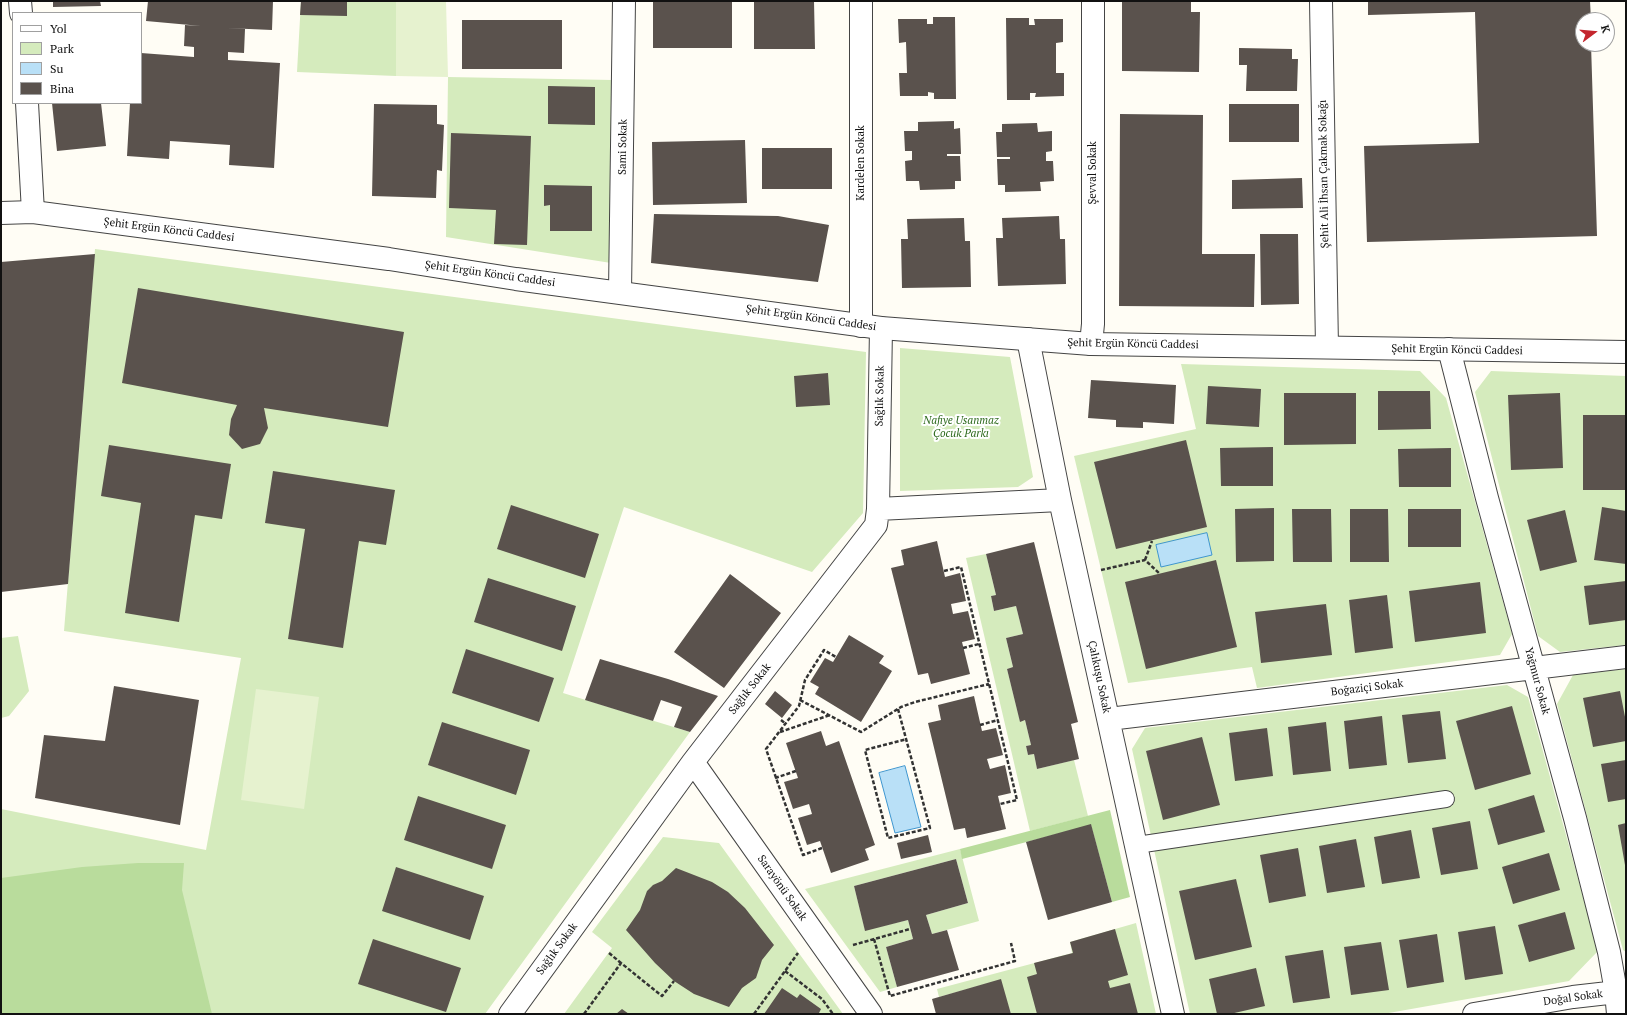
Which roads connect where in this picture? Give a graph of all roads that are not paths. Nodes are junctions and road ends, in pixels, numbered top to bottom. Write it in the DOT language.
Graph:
graph roads {
  1 [pos="20,1"];
  2 [pos="624,1"];
  3 [pos="861,1"];
  4 [pos="1093,1"];
  5 [pos="1321,1"];
  6 [pos="21,12"];
  7 [pos="26,104"];
  8 [pos="1,212"];
  9 [pos="33,212"];
  10 [pos="620,292"];
  11 [pos="871,327"];
  12 [pos="1028,339"];
  13 [pos="1092,344"];
  14 [pos="1326,347"];
  15 [pos="1449,350"];
  16 [pos="1626,352"];
  17 [pos="1060,500"];
  18 [pos="878,509"];
  19 [pos="1626,657"];
  20 [pos="1534,668"];
  21 [pos="1109,719"];
  22 [pos="693,762"];
  23 [pos="1446,799"];
  24 [pos="1137,845"];
  25 [pos="1621,992"];
  26 [pos="510,1014"];
  27 [pos="871,1014"];
  28 [pos="1173,1014"];
  29 [pos="1474,1014"];
  30 [pos="1618,1014"];
  1 -- 6 [label="street"];
  2 -- 10 [label="street, Sami Sokak"];
  3 -- 11 [label="street, Kardelen Sokak"];
  4 -- 13 [label="street, Şevval Sokak"];
  5 -- 14 [label="street, Şehit Ali İhsan Çakmak Sokağı"];
  7 -- 9 [label="street"];
  8 -- 9 [label="street, Şehit Ergün Köncü Caddesi"];
  9 -- 10 [label="street, Şehit Ergün Köncü Caddesi"];
  10 -- 11 [label="street, Şehit Ergün Köncü Caddesi"];
  11 -- 12 [label="street, Şehit Ergün Köncü Caddesi"];
  11 -- 18 [label="street, Sağlık Sokak"];
  12 -- 13 [label="street, Şehit Ergün Köncü Caddesi"];
  12 -- 17 [label="street, Çalıkuşu Sokak"];
  13 -- 14 [label="street, Şehit Ergün Köncü Caddesi"];
  14 -- 15 [label="street, Şehit Ergün Köncü Caddesi"];
  15 -- 16 [label="street, Şehit Ergün Köncü Caddesi"];
  15 -- 20 [label="street, Yağmur Sokak"];
  17 -- 18 [label="street"];
  17 -- 21 [label="street, Çalıkuşu Sokak"];
  18 -- 22 [label="street, Sağlık Sokak"];
  19 -- 20 [label="street, Boğaziçi Sokak"];
  20 -- 21 [label="street, Boğaziçi Sokak"];
  20 -- 25 [label="street, Yağmur Sokak"];
  21 -- 24 [label="street, Çalıkuşu Sokak"];
  22 -- 26 [label="street, Sağlık Sokak"];
  22 -- 27 [label="street, Sarayönü Sokak"];
  23 -- 24 [label="lane"];
  24 -- 28 [label="street, Çalıkuşu Sokak"];
  25 -- 29 [label="street, Doğal Sokak"];
  25 -- 30 [label="street, Yağmur Sokak"];
}
